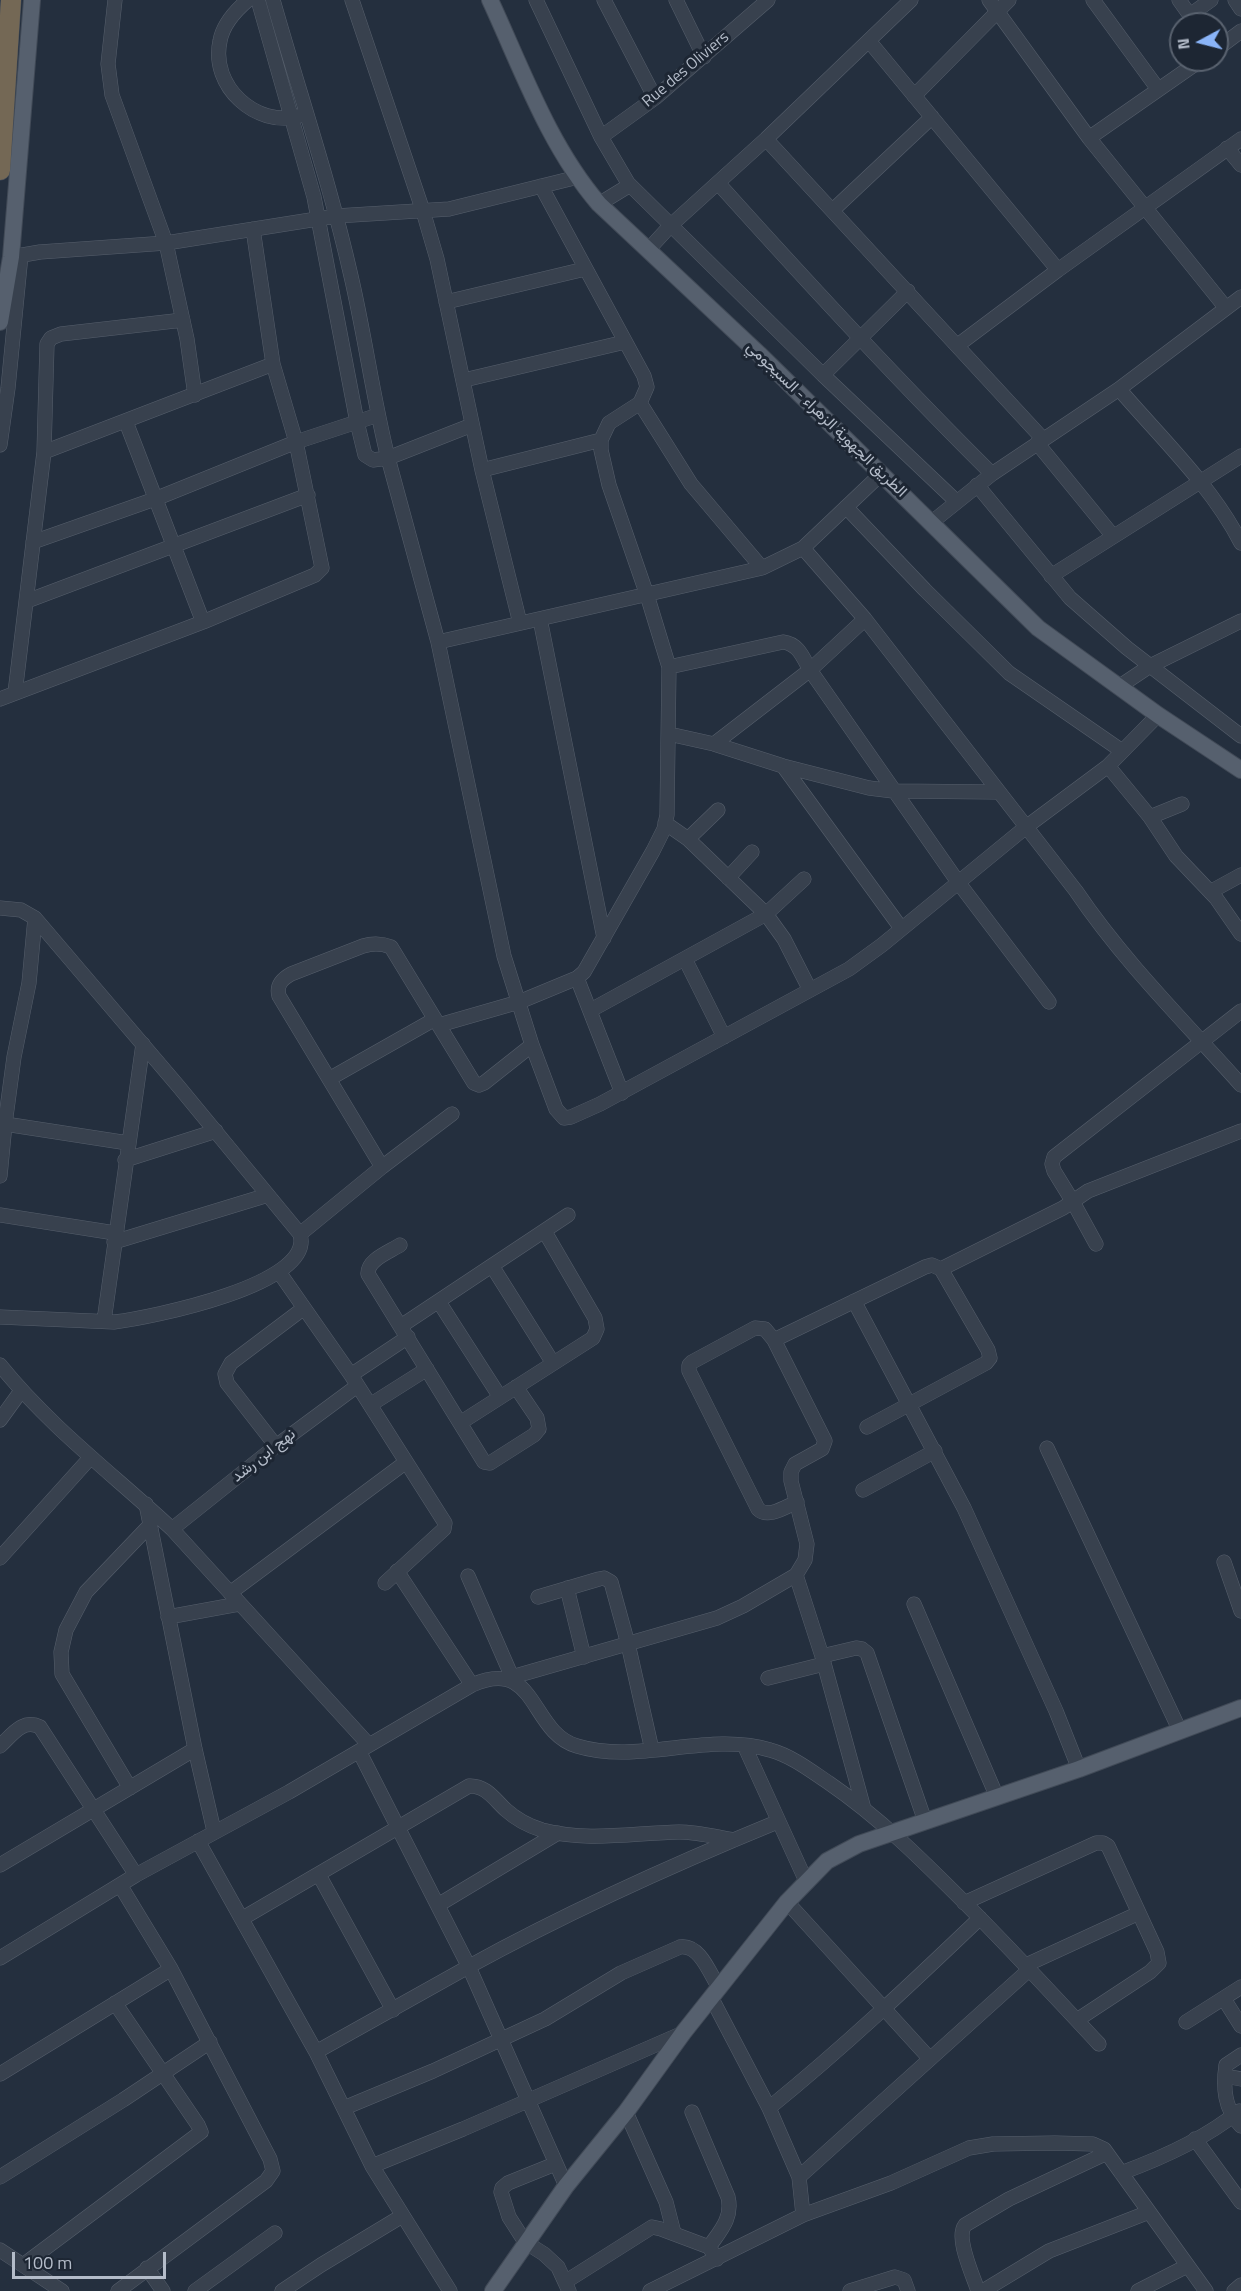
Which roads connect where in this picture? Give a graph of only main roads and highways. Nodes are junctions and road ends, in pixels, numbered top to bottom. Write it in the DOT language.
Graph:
graph roads {
  1 [pos="11,0"];
  2 [pos="32,0"];
  3 [pos="490,0"];
  4 [pos="0,170"];
  5 [pos="0,322"];
  6 [pos="1241,770"];
  7 [pos="1241,1708"];
  8 [pos="493,2291"];
  1 -- 4 [label="highway"];
  2 -- 5 [label="main road"];
  3 -- 6 [label="main road, الطريق الجهوية الزهراء - السيجومي"];
  7 -- 8 [label="main road"];
}
